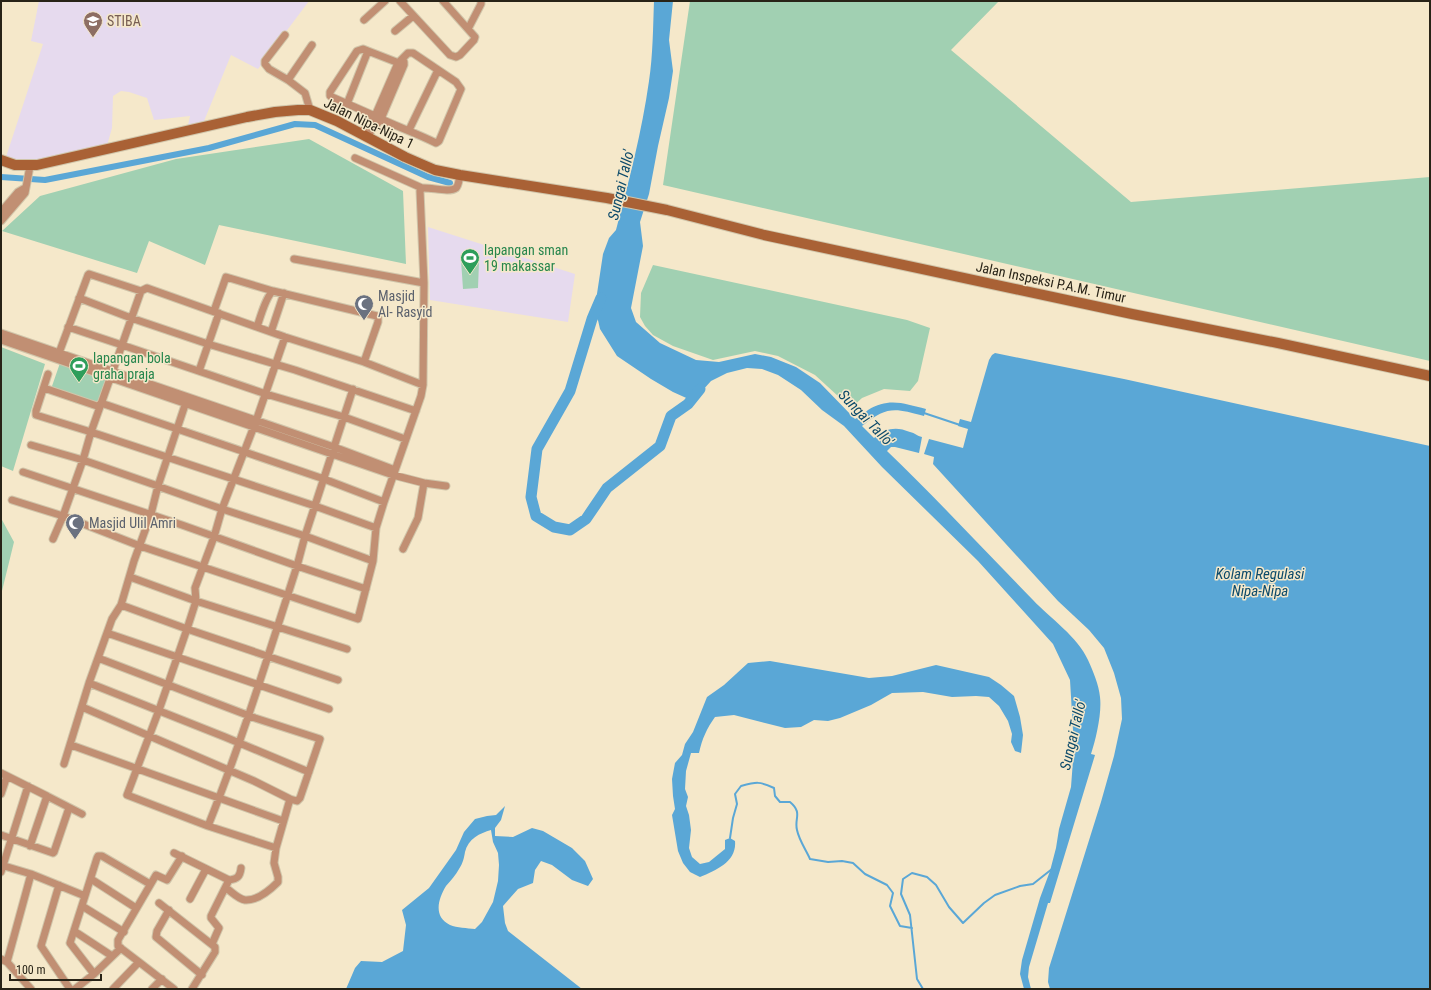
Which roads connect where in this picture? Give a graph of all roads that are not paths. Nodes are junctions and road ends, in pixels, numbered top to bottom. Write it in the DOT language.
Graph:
graph roads {
  1 [pos="385,1"];
  2 [pos="400,1"];
  3 [pos="443,1"];
  4 [pos="481,1"];
  5 [pos="413,16"];
  6 [pos="364,20"];
  7 [pos="468,28"];
  8 [pos="395,31"];
  9 [pos="285,35"];
  10 [pos="312,45"];
  11 [pos="368,51"];
  12 [pos="402,62"];
  13 [pos="438,70"];
  14 [pos="288,80"];
  15 [pos="347,104"];
  16 [pos="310,110"];
  17 [pos="378,118"];
  18 [pos="409,130"];
  19 [pos="364,135"];
  20 [pos="355,158"];
  21 [pos="1,160"];
  22 [pos="30,166"];
  23 [pos="460,176"];
  24 [pos="26,184"];
  25 [pos="422,188"];
  26 [pos="607,198"];
  27 [pos="1,212"];
  28 [pos="1,221"];
  29 [pos="294,259"];
  30 [pos="424,283"];
  31 [pos="141,291"];
  32 [pos="273,291"];
  33 [pos="284,293"];
  34 [pos="79,298"];
  35 [pos="217,312"];
  36 [pos="131,318"];
  37 [pos="68,326"];
  38 [pos="257,327"];
  39 [pos="271,332"];
  40 [pos="1,333"];
  41 [pos="285,337"];
  42 [pos="1,340"];
  43 [pos="208,344"];
  44 [pos="122,345"];
  45 [pos="60,353"];
  46 [pos="364,362"];
  47 [pos="277,364"];
  48 [pos="199,371"];
  49 [pos="48,374"];
  50 [pos="112,374"];
  51 [pos="1430,376"];
  52 [pos="423,385"];
  53 [pos="44,388"];
  54 [pos="354,389"];
  55 [pos="266,394"];
  56 [pos="187,400"];
  57 [pos="101,405"];
  58 [pos="416,411"];
  59 [pos="344,417"];
  60 [pos="255,424"];
  61 [pos="178,429"];
  62 [pos="91,432"];
  63 [pos="406,439"];
  64 [pos="31,445"];
  65 [pos="333,451"];
  66 [pos="245,452"];
  67 [pos="168,457"];
  68 [pos="83,460"];
  69 [pos="23,472"];
  70 [pos="394,472"];
  71 [pos="233,479"];
  72 [pos="324,479"];
  73 [pos="424,483"];
  74 [pos="159,486"];
  75 [pos="446,486"];
  76 [pos="74,488"];
  77 [pos="12,500"];
  78 [pos="384,502"];
  79 [pos="315,506"];
  80 [pos="222,509"];
  81 [pos="151,514"];
  82 [pos="63,516"];
  83 [pos="376,528"];
  84 [pos="305,536"];
  85 [pos="214,537"];
  86 [pos="53,539"];
  87 [pos="140,546"];
  88 [pos="403,549"];
  89 [pos="373,561"];
  90 [pos="203,566"];
  91 [pos="297,566"];
  92 [pos="130,577"];
  93 [pos="366,589"];
  94 [pos="287,596"];
  95 [pos="196,602"];
  96 [pos="121,605"];
  97 [pos="277,628"];
  98 [pos="187,629"];
  99 [pos="107,633"];
  100 [pos="347,650"];
  101 [pos="177,657"];
  102 [pos="268,657"];
  103 [pos="98,658"];
  104 [pos="338,680"];
  105 [pos="90,683"];
  106 [pos="168,685"];
  107 [pos="259,685"];
  108 [pos="82,708"];
  109 [pos="329,709"];
  110 [pos="159,710"];
  111 [pos="249,716"];
  112 [pos="150,736"];
  113 [pos="240,743"];
  114 [pos="71,745"];
  115 [pos="64,764"];
  116 [pos="137,768"];
  117 [pos="230,770"];
  118 [pos="308,772"];
  119 [pos="4,774"];
  120 [pos="28,786"];
  121 [pos="1,794"];
  122 [pos="47,796"];
  123 [pos="219,799"];
  124 [pos="290,799"];
  125 [pos="69,808"];
  126 [pos="82,814"];
  127 [pos="284,821"];
  128 [pos="208,826"];
  129 [pos="1,836"];
  130 [pos="11,839"];
  131 [pos="30,846"];
  132 [pos="276,848"];
  133 [pos="174,853"];
  134 [pos="182,856"];
  135 [pos="2,867"];
  136 [pos="241,868"];
  137 [pos="206,869"];
  138 [pos="31,874"];
  139 [pos="90,879"];
  140 [pos="150,884"];
  141 [pos="227,884"];
  142 [pos="59,885"];
  143 [pos="85,896"];
  144 [pos="190,899"];
  145 [pos="159,903"];
  146 [pos="82,906"];
  147 [pos="136,908"];
  148 [pos="169,910"];
  149 [pos="74,931"];
  150 [pos="124,932"];
  151 [pos="212,944"];
  152 [pos="121,948"];
  153 [pos="112,956"];
  154 [pos="4,960"];
  155 [pos="139,962"];
  156 [pos="94,974"];
  157 [pos="202,975"];
  158 [pos="162,979"];
  159 [pos="31,989"];
  160 [pos="70,989"];
  161 [pos="75,989"];
  162 [pos="113,989"];
  163 [pos="152,989"];
  164 [pos="174,989"];
  165 [pos="192,989"];
  1 -- 6 [label="street"];
  2 -- 5 [label="street"];
  3 -- 7 [label="street"];
  4 -- 7 [label="street"];
  5 -- 7 [label="street"];
  5 -- 8 [label="street"];
  9 -- 14 [label="street"];
  10 -- 14 [label="street"];
  11 -- 12 [label="street"];
  11 -- 15 [label="street"];
  11 -- 15 [label="street"];
  12 -- 13 [label="street"];
  12 -- 17 [label="street"];
  13 -- 18 [label="street"];
  13 -- 18 [label="street"];
  14 -- 16 [label="street"];
  15 -- 17 [label="street"];
  16 -- 19 [label="street, Jalan Nipa-Nipa 1"];
  16 -- 22 [label="street, Jalan Nipa-Nipa 1"];
  17 -- 18 [label="street"];
  17 -- 19 [label="street"];
  19 -- 23 [label="street, Jalan Nipa-Nipa 1"];
  20 -- 25 [label="street"];
  21 -- 22 [label="street, Jalan Nipa-Nipa 1"];
  22 -- 24 [label="street"];
  23 -- 25 [label="street"];
  23 -- 26 [label="street, Jalan Nipa-Nipa 1"];
  24 -- 27 [label="street"];
  24 -- 28 [label="street"];
  25 -- 30 [label="street"];
  26 -- 51 [label="street, Jalan Inspeksi P.A.M. Timur"];
  29 -- 30 [label="street"];
  30 -- 52 [label="street"];
  31 -- 34 [label="street"];
  31 -- 35 [label="street"];
  31 -- 36 [label="street"];
  32 -- 33 [label="street"];
  32 -- 35 [label="street"];
  32 -- 38 [label="street"];
  33 -- 39 [label="street"];
  33 -- 46 [label="street"];
  34 -- 36 [label="street"];
  34 -- 37 [label="street"];
  35 -- 38 [label="street"];
  35 -- 43 [label="street"];
  36 -- 43 [label="street"];
  36 -- 44 [label="street"];
  37 -- 44 [label="street"];
  37 -- 45 [label="street"];
  38 -- 39 [label="street"];
  39 -- 41 [label="street"];
  40 -- 45 [label="street"];
  41 -- 46 [label="street"];
  41 -- 47 [label="street"];
  42 -- 50 [label="street"];
  43 -- 47 [label="street"];
  43 -- 48 [label="street"];
  44 -- 48 [label="street"];
  44 -- 50 [label="street"];
  45 -- 50 [label="street"];
  46 -- 52 [label="street"];
  47 -- 54 [label="street"];
  47 -- 55 [label="street"];
  48 -- 55 [label="street"];
  49 -- 53 [label="street"];
  50 -- 56 [label="street"];
  50 -- 57 [label="street"];
  52 -- 58 [label="street"];
  53 -- 57 [label="street"];
  53 -- 62 [label="street"];
  54 -- 58 [label="street"];
  54 -- 59 [label="street"];
  55 -- 59 [label="street"];
  55 -- 60 [label="street"];
  56 -- 60 [label="street"];
  56 -- 61 [label="street"];
  57 -- 61 [label="street"];
  57 -- 62 [label="street"];
  58 -- 63 [label="street"];
  59 -- 63 [label="street"];
  59 -- 65 [label="street"];
  60 -- 65 [label="street"];
  60 -- 66 [label="street"];
  61 -- 66 [label="street"];
  61 -- 67 [label="street"];
  62 -- 67 [label="street"];
  62 -- 68 [label="street"];
  63 -- 70 [label="street"];
  64 -- 68 [label="street"];
  65 -- 70 [label="street"];
  65 -- 72 [label="street"];
  66 -- 71 [label="street"];
  66 -- 72 [label="street"];
  67 -- 71 [label="street"];
  67 -- 74 [label="street"];
  68 -- 74 [label="street"];
  68 -- 76 [label="street"];
  69 -- 76 [label="street"];
  70 -- 73 [label="street"];
  70 -- 78 [label="street"];
  71 -- 79 [label="street"];
  71 -- 80 [label="street"];
  72 -- 78 [label="street"];
  72 -- 79 [label="street"];
  73 -- 75 [label="street"];
  73 -- 88 [label="street"];
  74 -- 80 [label="street"];
  74 -- 81 [label="street"];
  76 -- 81 [label="street"];
  76 -- 82 [label="street"];
  77 -- 82 [label="street"];
  78 -- 83 [label="street"];
  79 -- 83 [label="street"];
  79 -- 84 [label="street"];
  80 -- 84 [label="street"];
  80 -- 85 [label="street"];
  81 -- 85 [label="street"];
  81 -- 87 [label="street"];
  82 -- 86 [label="street"];
  82 -- 87 [label="street"];
  83 -- 89 [label="street"];
  84 -- 89 [label="street"];
  84 -- 91 [label="street"];
  85 -- 90 [label="street"];
  85 -- 91 [label="street"];
  87 -- 90 [label="street"];
  87 -- 92 [label="street"];
  89 -- 93 [label="street"];
  90 -- 94 [label="street"];
  90 -- 95 [label="street"];
  91 -- 93 [label="street"];
  91 -- 94 [label="street"];
  92 -- 95 [label="street"];
  92 -- 96 [label="street"];
  93 -- 94 [label="street"];
  94 -- 97 [label="street"];
  95 -- 97 [label="street"];
  95 -- 98 [label="street"];
  96 -- 98 [label="street"];
  96 -- 99 [label="street"];
  97 -- 100 [label="street"];
  97 -- 102 [label="street"];
  98 -- 101 [label="street"];
  98 -- 102 [label="street"];
  99 -- 101 [label="street"];
  99 -- 103 [label="street"];
  101 -- 106 [label="street"];
  101 -- 107 [label="street"];
  102 -- 104 [label="street"];
  102 -- 107 [label="street"];
  103 -- 105 [label="street"];
  103 -- 106 [label="street"];
  105 -- 108 [label="street"];
  105 -- 110 [label="street"];
  106 -- 110 [label="street"];
  106 -- 111 [label="street"];
  107 -- 109 [label="street"];
  107 -- 111 [label="street"];
  108 -- 112 [label="street"];
  108 -- 114 [label="street"];
  110 -- 112 [label="street"];
  110 -- 113 [label="street"];
  111 -- 113 [label="street"];
  111 -- 118 [label="street"];
  112 -- 116 [label="street"];
  112 -- 117 [label="street"];
  113 -- 117 [label="street"];
  113 -- 118 [label="street"];
  114 -- 115 [label="street"];
  114 -- 116 [label="street"];
  116 -- 123 [label="street"];
  116 -- 128 [label="street"];
  117 -- 123 [label="street"];
  117 -- 124 [label="street"];
  118 -- 124 [label="street"];
  119 -- 120 [label="street"];
  119 -- 121 [label="street"];
  120 -- 122 [label="street"];
  120 -- 130 [label="street"];
  122 -- 125 [label="street"];
  122 -- 131 [label="street"];
  123 -- 127 [label="street"];
  123 -- 128 [label="street"];
  124 -- 127 [label="street"];
  125 -- 126 [label="street"];
  125 -- 131 [label="street"];
  127 -- 132 [label="street"];
  128 -- 132 [label="street"];
  129 -- 130 [label="street"];
  130 -- 131 [label="street"];
  130 -- 135 [label="street"];
  132 -- 141 [label="street"];
  133 -- 134 [label="street"];
  134 -- 137 [label="street"];
  134 -- 140 [label="street"];
  135 -- 138 [label="street"];
  136 -- 141 [label="street"];
  137 -- 141 [label="street"];
  137 -- 144 [label="street"];
  138 -- 142 [label="street"];
  138 -- 154 [label="street"];
  139 -- 140 [label="street"];
  139 -- 143 [label="street"];
  139 -- 147 [label="street"];
  140 -- 147 [label="street"];
  141 -- 151 [label="street"];
  142 -- 143 [label="street"];
  142 -- 160 [label="street"];
  143 -- 146 [label="street"];
  145 -- 148 [label="street"];
  146 -- 149 [label="street"];
  146 -- 150 [label="street"];
  147 -- 150 [label="street"];
  148 -- 151 [label="street"];
  148 -- 157 [label="street"];
  149 -- 153 [label="street"];
  149 -- 156 [label="street"];
  150 -- 152 [label="street"];
  151 -- 157 [label="street"];
  152 -- 153 [label="street"];
  152 -- 155 [label="street"];
  153 -- 156 [label="street"];
  154 -- 159 [label="street"];
  155 -- 158 [label="street"];
  155 -- 162 [label="street"];
  156 -- 161 [label="street"];
  157 -- 165 [label="street"];
  158 -- 163 [label="street"];
  158 -- 164 [label="street"];
}
